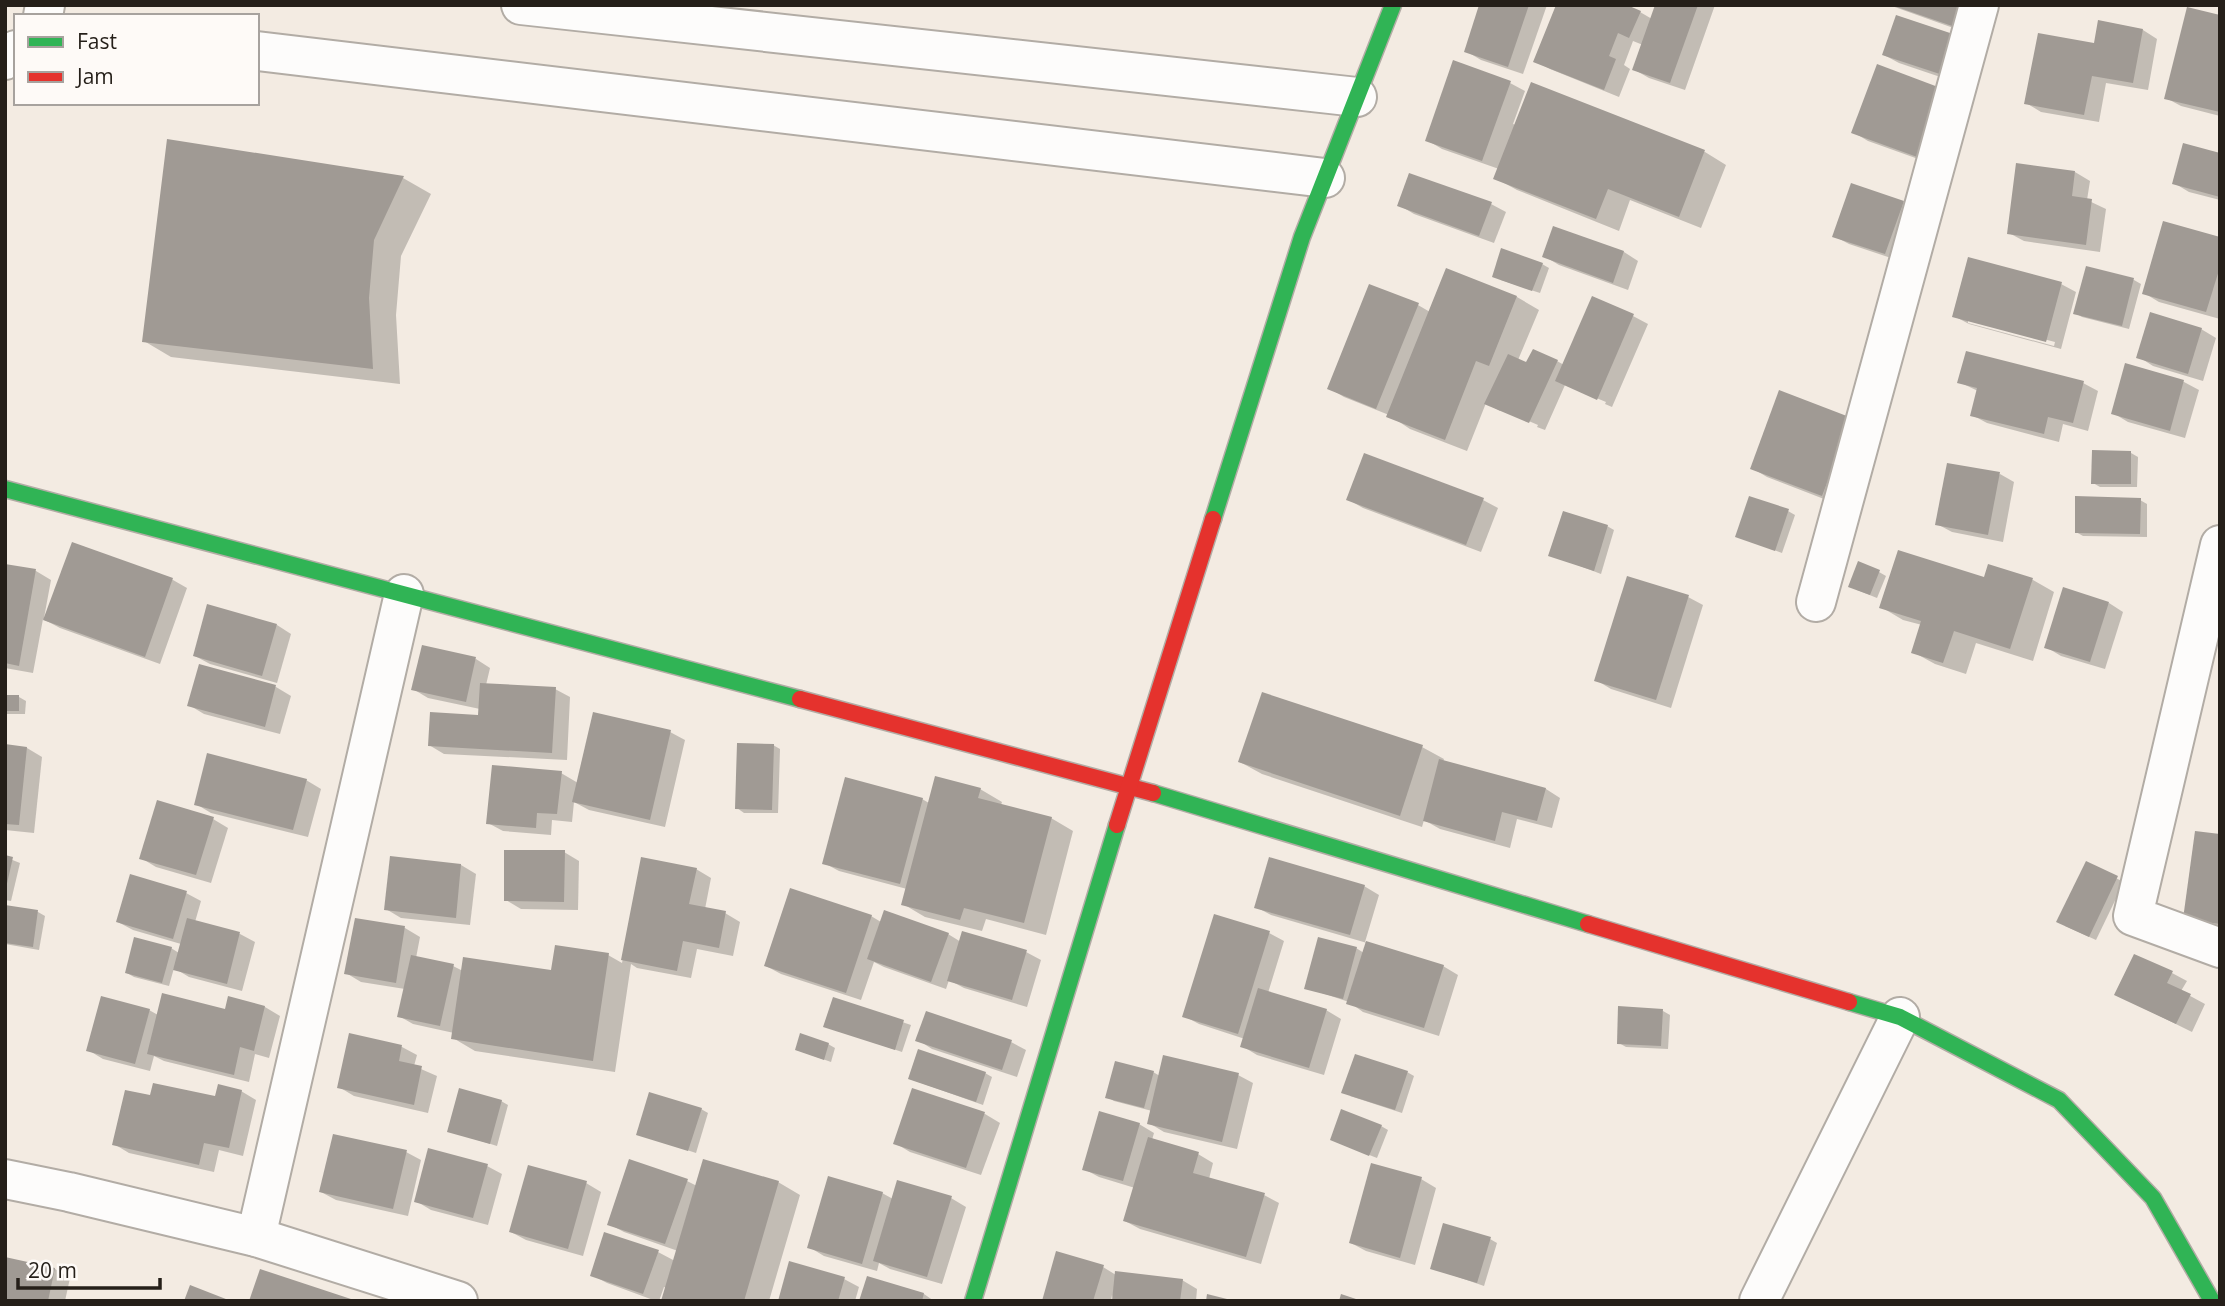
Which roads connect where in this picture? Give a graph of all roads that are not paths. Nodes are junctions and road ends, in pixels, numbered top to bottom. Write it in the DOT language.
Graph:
graph roads {
  1 [pos="521,5"];
  2 [pos="1393,5"];
  3 [pos="1979,5"];
  4 [pos="259,51"];
  5 [pos="1357,97"];
  6 [pos="1325,178"];
  7 [pos="5,489"];
  8 [pos="2220,544"];
  9 [pos="404,594"];
  10 [pos="1816,602"];
  11 [pos="1128,786"];
  12 [pos="2220,948"];
  13 [pos="1900,1017"];
  14 [pos="5,1179"];
  15 [pos="256,1237"];
  16 [pos="458,1301"];
  17 [pos="972,1301"];
  18 [pos="1759,1301"];
  19 [pos="2213,1301"];
  1 -- 5 [label="street"];
  2 -- 5 [label="main road"];
  3 -- 10 [label="street"];
  4 -- 6 [label="street"];
  5 -- 6 [label="main road"];
  6 -- 11 [label="main road"];
  7 -- 9 [label="main road"];
  8 -- 12 [label="street"];
  9 -- 11 [label="main road"];
  9 -- 15 [label="street"];
  11 -- 13 [label="main road"];
  11 -- 17 [label="main road"];
  13 -- 18 [label="street"];
  13 -- 19 [label="main road"];
  14 -- 15 [label="street"];
  15 -- 16 [label="street"];
}
